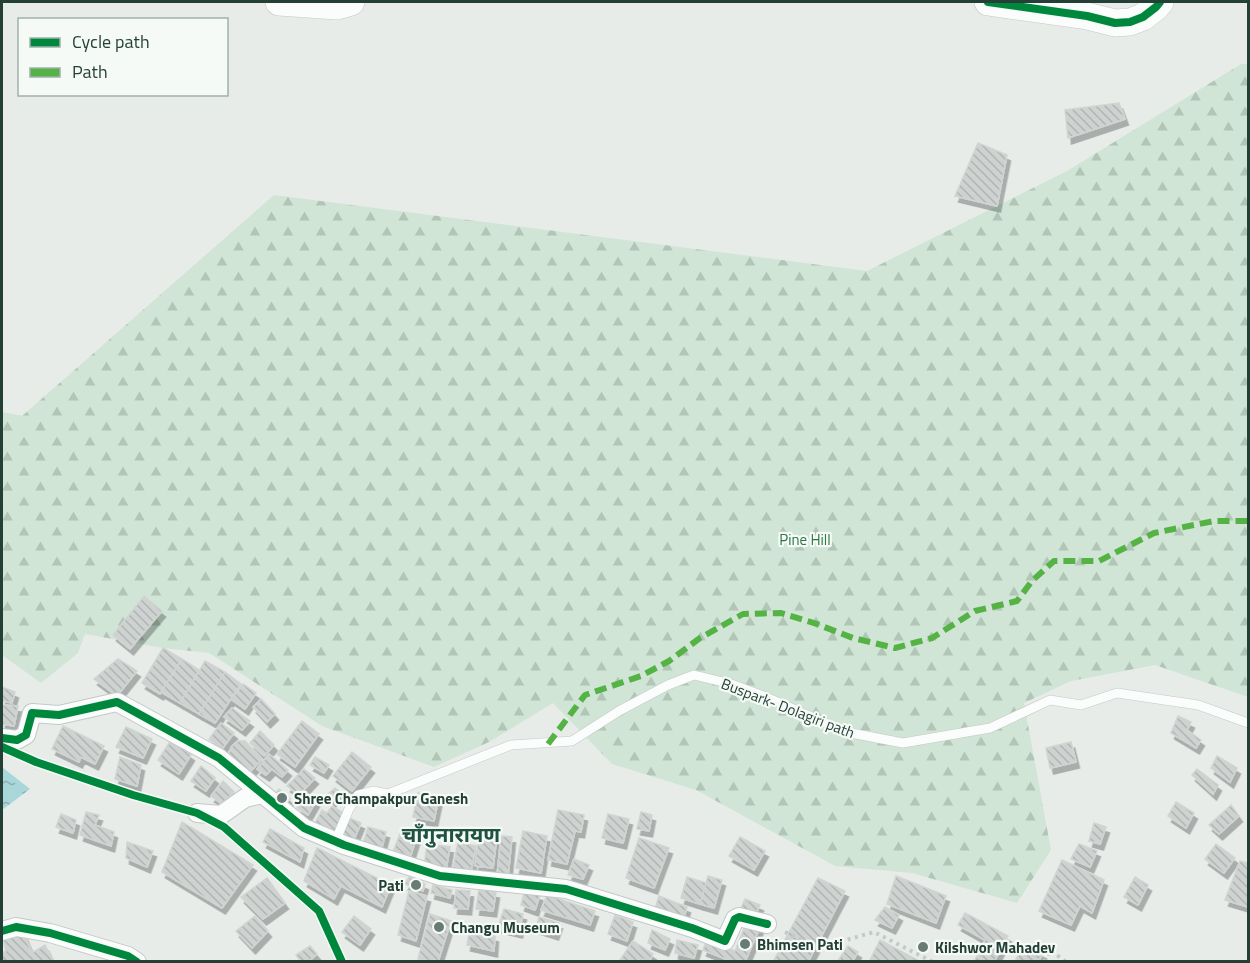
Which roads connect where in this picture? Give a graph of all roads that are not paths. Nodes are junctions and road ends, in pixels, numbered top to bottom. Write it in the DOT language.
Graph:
graph roads {
  1 [pos="279,2"];
  2 [pos="351,2"];
  3 [pos="988,2"];
  4 [pos="1160,2"];
  5 [pos="1248,723"];
  6 [pos="2,738"];
  7 [pos="263,794"];
  8 [pos="197,813"];
  9 [pos="335,842"];
  10 [pos="766,924"];
  11 [pos="2,931"];
  12 [pos="137,962"];
  1 -- 2 [label="street"];
  3 -- 4 [label="street"];
  5 -- 9 [label="lane, Buspark- Dolagiri path"];
  6 -- 7 [label="street"];
  7 -- 8 [label="street"];
  7 -- 9 [label="street"];
  9 -- 10 [label="street"];
  11 -- 12 [label="street"];
}
